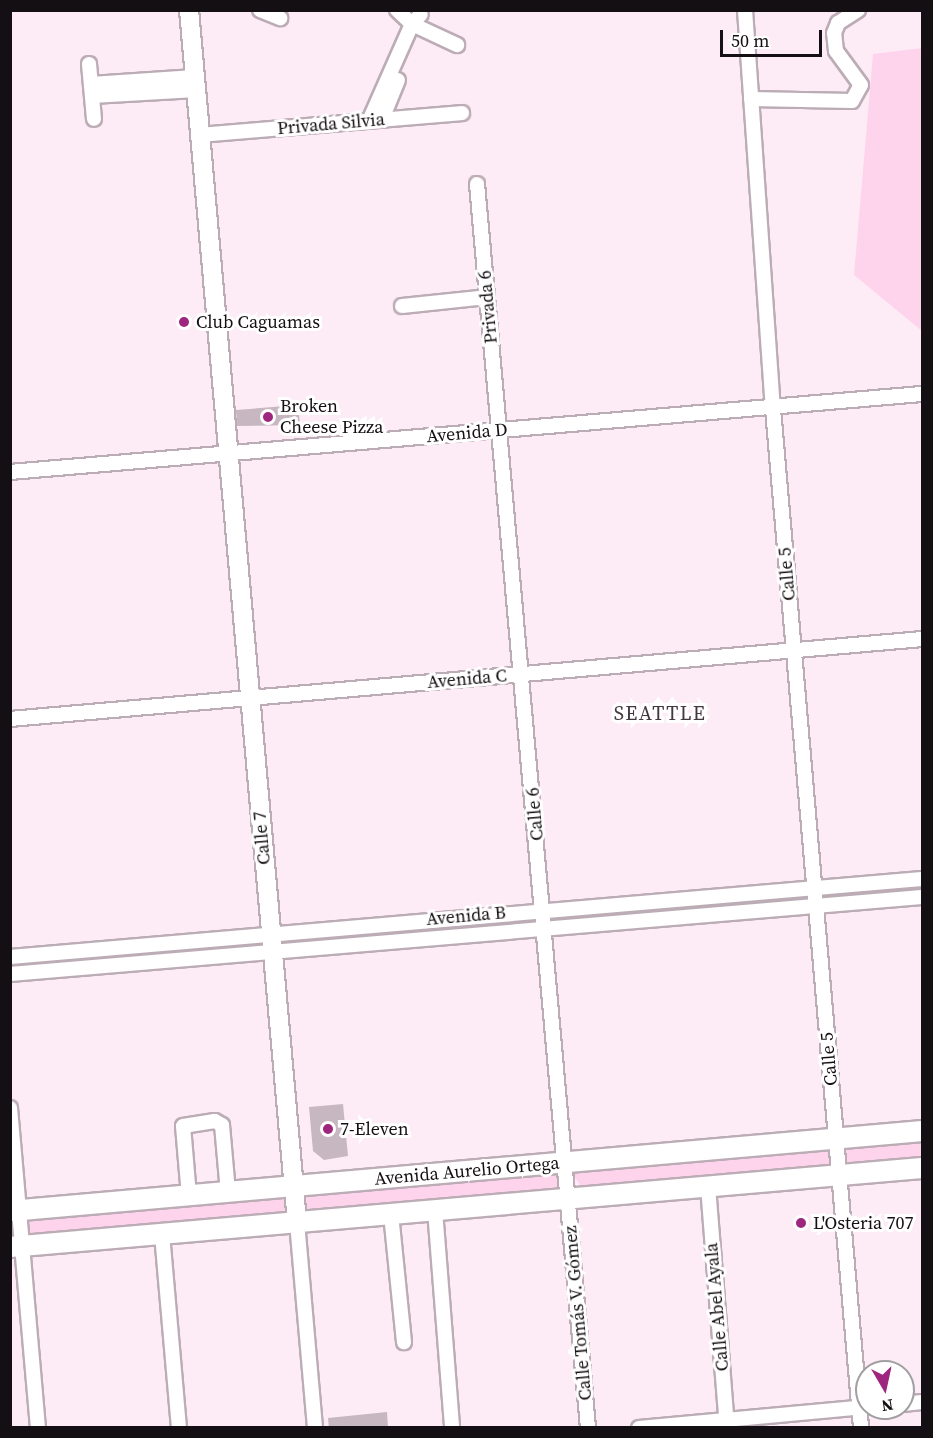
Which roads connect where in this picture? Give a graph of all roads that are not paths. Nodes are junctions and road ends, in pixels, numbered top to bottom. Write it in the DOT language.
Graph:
graph roads {
  1 [pos="260,10"];
  2 [pos="397,10"];
  3 [pos="745,10"];
  4 [pos="858,10"];
  5 [pos="189,11"];
  6 [pos="280,18"];
  7 [pos="418,19"];
  8 [pos="457,45"];
  9 [pos="89,64"];
  10 [pos="196,83"];
  11 [pos="92,90"];
  12 [pos="751,99"];
  13 [pos="462,113"];
  14 [pos="94,118"];
  15 [pos="376,120"];
  16 [pos="200,135"];
  17 [pos="477,184"];
  18 [pos="487,297"];
  19 [pos="402,306"];
  20 [pos="922,394"];
  21 [pos="773,409"];
  22 [pos="499,430"];
  23 [pos="228,454"];
  24 [pos="10,472"];
  25 [pos="922,639"];
  26 [pos="794,650"];
  27 [pos="521,674"];
  28 [pos="250,697"];
  29 [pos="10,719"];
  30 [pos="922,879"];
  31 [pos="815,888"];
  32 [pos="922,897"];
  33 [pos="816,906"];
  34 [pos="543,910"];
  35 [pos="544,930"];
  36 [pos="272,945"];
  37 [pos="112,950"];
  38 [pos="10,957"];
  39 [pos="113,966"];
  40 [pos="10,974"];
  41 [pos="10,1108"];
  42 [pos="922,1131"];
  43 [pos="835,1138"];
  44 [pos="566,1162"];
  45 [pos="922,1167"];
  46 [pos="842,1175"];
  47 [pos="294,1186"];
  48 [pos="708,1186"];
  49 [pos="228,1192"];
  50 [pos="189,1196"];
  51 [pos="568,1198"];
  52 [pos="435,1210"];
  53 [pos="15,1211"];
  54 [pos="391,1214"];
  55 [pos="297,1222"];
  56 [pos="162,1234"];
  57 [pos="16,1247"];
  58 [pos="404,1342"];
  59 [pos="859,1360"];
  60 [pos="855,1408"];
  61 [pos="727,1424"];
  62 [pos="38,1428"];
  63 [pos="179,1428"];
  64 [pos="315,1428"];
  65 [pos="452,1428"];
  66 [pos="588,1428"];
  67 [pos="639,1428"];
  1 -- 6 [label="street"];
  2 -- 7 [label="street"];
  3 -- 12 [label="street, Calle 5"];
  4 -- 12 [label="street"];
  5 -- 10 [label="street, Calle 7"];
  7 -- 8 [label="street"];
  7 -- 15 [label="street"];
  9 -- 11 [label="street"];
  10 -- 11 [label="street"];
  10 -- 16 [label="street, Calle 7"];
  11 -- 14 [label="street"];
  12 -- 21 [label="street, Calle 5"];
  13 -- 15 [label="street, Privada Silvia"];
  15 -- 16 [label="street, Privada Silvia"];
  16 -- 23 [label="street, Calle 7"];
  17 -- 18 [label="street, Privada 6"];
  18 -- 19 [label="street"];
  18 -- 22 [label="street, Privada 6"];
  20 -- 21 [label="street, Avenida D"];
  21 -- 22 [label="street, Avenida D"];
  21 -- 26 [label="street, Calle 5"];
  22 -- 23 [label="street, Avenida D"];
  22 -- 27 [label="street, Calle 6"];
  23 -- 24 [label="street, Avenida D"];
  23 -- 28 [label="street, Calle 7"];
  25 -- 26 [label="street, Avenida C"];
  26 -- 27 [label="street, Avenida C"];
  26 -- 31 [label="street, Calle 5"];
  27 -- 28 [label="street, Avenida C"];
  27 -- 34 [label="street, Calle 6"];
  28 -- 29 [label="street, Avenida C"];
  28 -- 36 [label="street, Calle 7"];
  30 -- 31 [label="street, Avenida B"];
  30 -- 32 [label="street"];
  31 -- 33 [label="street, Calle 5"];
  31 -- 34 [label="street, Avenida B"];
  32 -- 33 [label="street, Avenida B"];
  33 -- 35 [label="street, Avenida B"];
  33 -- 43 [label="street, Calle 5"];
  34 -- 35 [label="street, Calle 6"];
  34 -- 36 [label="street, Avenida B"];
  35 -- 36 [label="street, Avenida B"];
  35 -- 44 [label="street, Calle 6"];
  36 -- 37 [label="street, Avenida B"];
  36 -- 39 [label="street, Avenida B"];
  36 -- 47 [label="street, Calle 7"];
  37 -- 38 [label="street, Avenida B"];
  37 -- 39 [label="street"];
  39 -- 40 [label="street, Avenida B"];
  41 -- 53 [label="street"];
  42 -- 43 [label="main road, Avenida Aurelio Ortega"];
  43 -- 44 [label="main road, Avenida Aurelio Ortega"];
  43 -- 46 [label="street, Calle 5"];
  44 -- 47 [label="main road, Avenida Aurelio Ortega"];
  44 -- 51 [label="street, Calle 6"];
  45 -- 46 [label="main road, Avenida Aurelio Ortega"];
  46 -- 48 [label="main road, Avenida Aurelio Ortega"];
  46 -- 59 [label="street, Calle 5"];
  47 -- 49 [label="main road, Avenida Aurelio Ortega"];
  47 -- 55 [label="street, Calle 7"];
  48 -- 51 [label="main road, Avenida Aurelio Ortega"];
  48 -- 61 [label="street, Calle Abel Ayala"];
  49 -- 50 [label="main road, Avenida Aurelio Ortega"];
  49 -- 50 [label="street"];
  50 -- 53 [label="main road, Avenida Aurelio Ortega"];
  51 -- 52 [label="main road, Avenida Aurelio Ortega"];
  51 -- 66 [label="street, Calle Tomás V. Gómez"];
  52 -- 54 [label="main road, Avenida Aurelio Ortega"];
  52 -- 65 [label="street"];
  53 -- 57 [label="street"];
  54 -- 55 [label="main road, Avenida Aurelio Ortega"];
  54 -- 58 [label="street"];
  55 -- 56 [label="main road, Avenida Aurelio Ortega"];
  55 -- 64 [label="street"];
  56 -- 57 [label="main road, Avenida Aurelio Ortega"];
  56 -- 63 [label="street"];
  57 -- 62 [label="street"];
  60 -- 61 [label="street"];
  61 -- 67 [label="street"];
}
